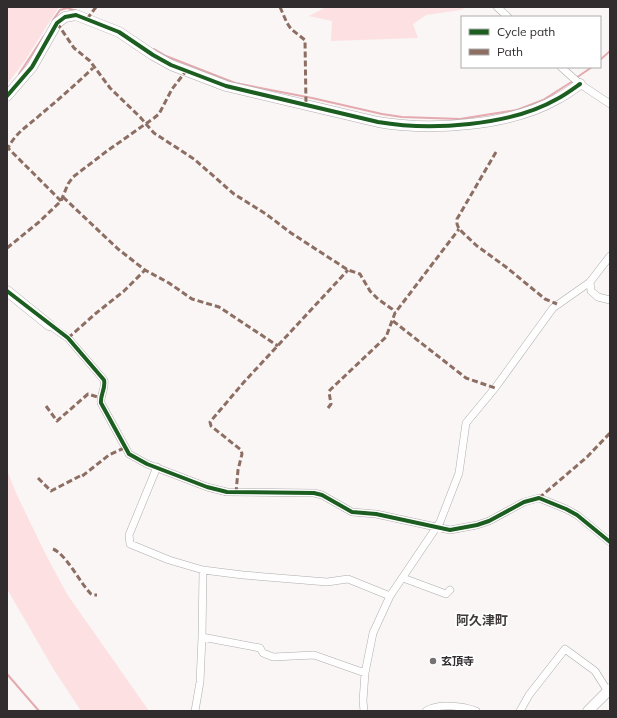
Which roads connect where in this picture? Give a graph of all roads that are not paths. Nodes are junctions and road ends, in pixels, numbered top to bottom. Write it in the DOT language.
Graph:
graph roads {
  1 [pos="497,7"];
  2 [pos="507,16"];
  3 [pos="562,68"];
  4 [pos="580,84"];
  5 [pos="7,96"];
  6 [pos="610,104"];
  7 [pos="610,256"];
  8 [pos="590,282"];
  9 [pos="7,291"];
  10 [pos="610,300"];
  11 [pos="50,325"];
  12 [pos="157,468"];
  13 [pos="436,528"];
  14 [pos="610,542"];
  15 [pos="203,570"];
  16 [pos="403,578"];
  17 [pos="450,590"];
  18 [pos="390,596"];
  19 [pos="202,637"];
  20 [pos="365,673"];
  21 [pos="609,689"];
  22 [pos="195,711"];
  23 [pos="364,711"];
  24 [pos="426,711"];
  25 [pos="476,711"];
  26 [pos="520,711"];
  27 [pos="588,711"];
  1 -- 2 [label="street"];
  3 -- 4 [label="street"];
  4 -- 5 [label="street"];
  4 -- 6 [label="street"];
  7 -- 8 [label="street"];
  8 -- 10 [label="street"];
  8 -- 13 [label="street"];
  9 -- 11 [label="street"];
  11 -- 12 [label="street"];
  12 -- 13 [label="street"];
  12 -- 15 [label="street"];
  13 -- 14 [label="street"];
  13 -- 16 [label="street"];
  15 -- 18 [label="street"];
  15 -- 19 [label="street"];
  16 -- 17 [label="street"];
  16 -- 18 [label="street"];
  18 -- 20 [label="street"];
  19 -- 20 [label="street"];
  19 -- 22 [label="street"];
  20 -- 23 [label="street"];
  21 -- 26 [label="street"];
  21 -- 27 [label="street"];
  24 -- 25 [label="street"];
}
